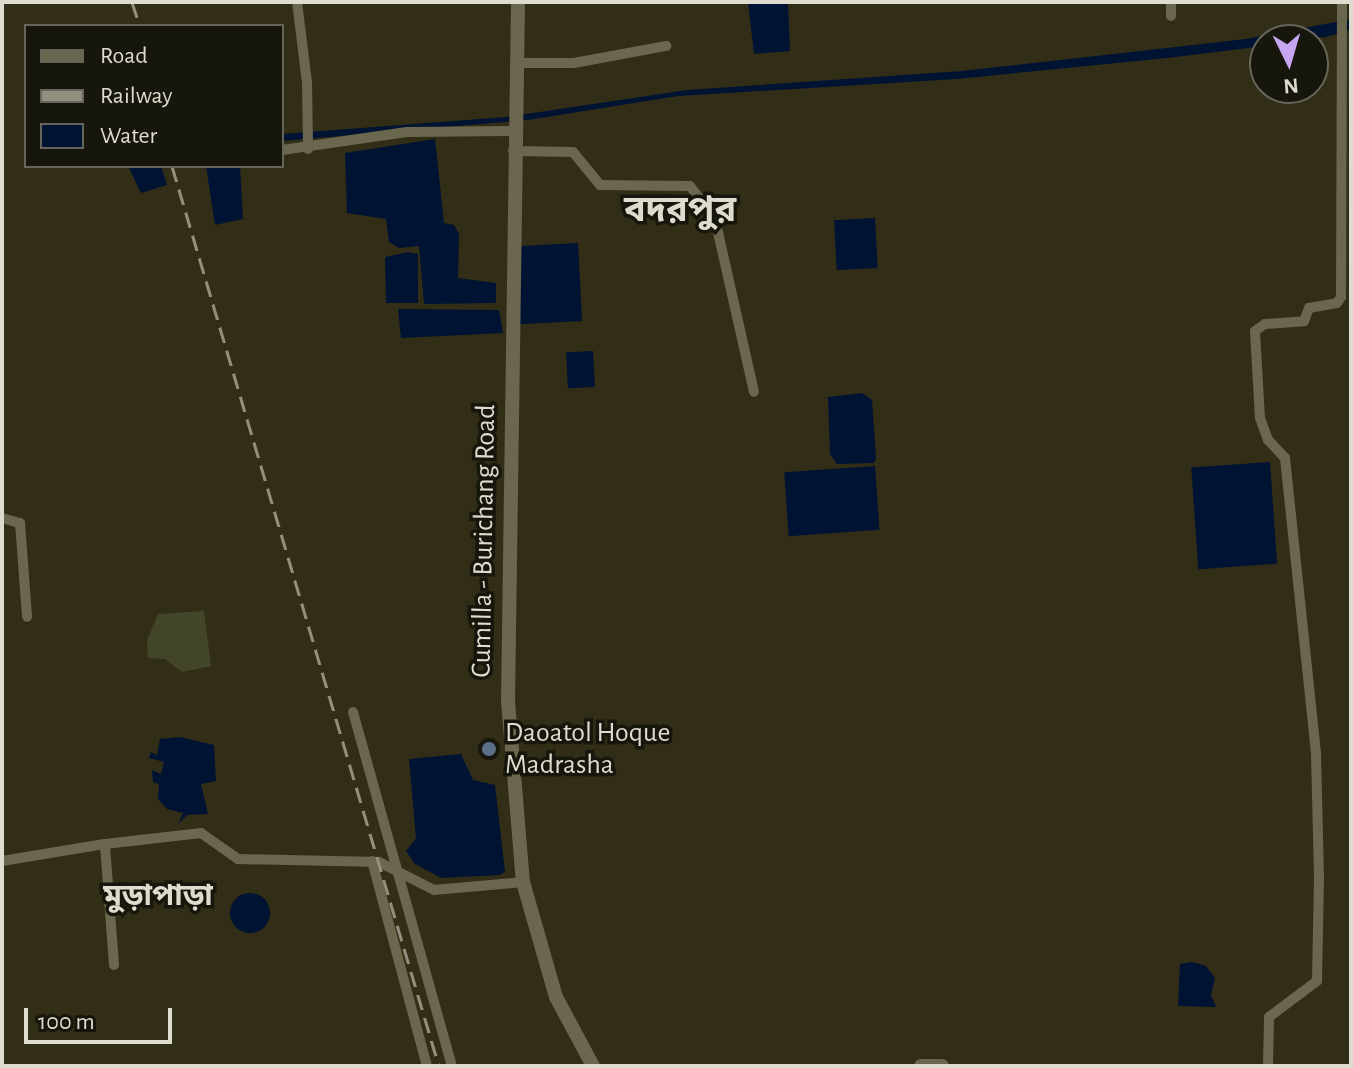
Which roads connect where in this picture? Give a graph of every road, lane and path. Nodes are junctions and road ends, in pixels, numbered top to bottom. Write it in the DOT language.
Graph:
graph roads {
  1 [pos="297,2"];
  2 [pos="518,2"];
  3 [pos="1171,2"];
  4 [pos="1342,2"];
  5 [pos="1171,16"];
  6 [pos="666,46"];
  7 [pos="518,63"];
  8 [pos="514,131"];
  9 [pos="308,145"];
  10 [pos="284,150"];
  11 [pos="513,151"];
  12 [pos="754,392"];
  13 [pos="2,518"];
  14 [pos="27,617"];
  15 [pos="353,712"];
  16 [pos="105,844"];
  17 [pos="2,861"];
  18 [pos="372,861"];
  19 [pos="394,866"];
  20 [pos="523,882"];
  21 [pos="114,965"];
  22 [pos="427,1066"];
  23 [pos="452,1066"];
  24 [pos="593,1066"];
  25 [pos="921,1066"];
  26 [pos="942,1066"];
  27 [pos="1268,1066"];
  1 -- 9 [label="street"];
  2 -- 7 [label="main road, Cumilla - Burichang Road"];
  3 -- 5 [label="street"];
  4 -- 27 [label="street"];
  6 -- 7 [label="street"];
  7 -- 8 [label="main road, Cumilla - Burichang Road"];
  8 -- 9 [label="street"];
  8 -- 11 [label="main road, Cumilla - Burichang Road"];
  9 -- 10 [label="street"];
  11 -- 12 [label="street"];
  11 -- 20 [label="main road, Cumilla - Burichang Road"];
  13 -- 14 [label="street"];
  15 -- 19 [label="street"];
  16 -- 17 [label="street"];
  16 -- 18 [label="street"];
  16 -- 21 [label="street"];
  18 -- 19 [label="street"];
  18 -- 22 [label="street"];
  19 -- 20 [label="street"];
  19 -- 23 [label="street"];
  20 -- 24 [label="main road, Cumilla - Burichang Road"];
  25 -- 26 [label="main road"];
}
